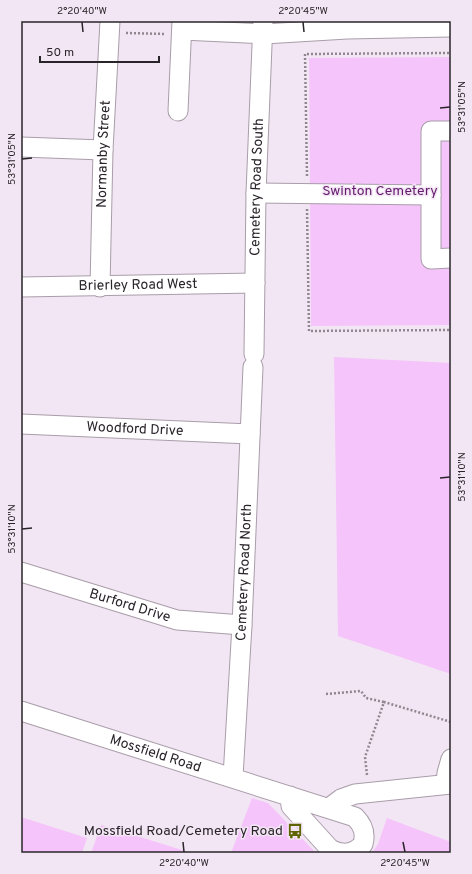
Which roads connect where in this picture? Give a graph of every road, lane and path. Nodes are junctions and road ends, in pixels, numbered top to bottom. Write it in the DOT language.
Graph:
graph roads {
  1 [pos="347,25"];
  2 [pos="110,27"];
  3 [pos="264,27"];
  4 [pos="451,27"];
  5 [pos="182,28"];
  6 [pos="451,52"];
  7 [pos="178,111"];
  8 [pos="451,131"];
  9 [pos="21,147"];
  10 [pos="103,150"];
  11 [pos="256,193"];
  12 [pos="307,194"];
  13 [pos="431,195"];
  14 [pos="451,258"];
  15 [pos="255,283"];
  16 [pos="21,287"];
  17 [pos="100,287"];
  18 [pos="451,330"];
  19 [pos="253,360"];
  20 [pos="21,424"];
  21 [pos="250,434"];
  22 [pos="21,572"];
  23 [pos="242,625"];
  24 [pos="326,694"];
  25 [pos="384,702"];
  26 [pos="21,711"];
  27 [pos="451,722"];
  28 [pos="451,759"];
  29 [pos="233,777"];
  30 [pos="449,784"];
  31 [pos="370,792"];
  32 [pos="290,796"];
  33 [pos="329,808"];
  1 -- 3 [label="street"];
  1 -- 4 [label="street"];
  2 -- 5 [label="path"];
  2 -- 10 [label="street, Normanby Street"];
  3 -- 5 [label="street"];
  3 -- 11 [label="street, Cemetery Road South"];
  5 -- 7 [label="street"];
  6 -- 12 [label="path"];
  8 -- 13 [label="street"];
  9 -- 10 [label="street"];
  10 -- 17 [label="street, Normanby Street"];
  11 -- 12 [label="street"];
  11 -- 15 [label="street, Cemetery Road South"];
  12 -- 13 [label="street"];
  12 -- 18 [label="path"];
  13 -- 14 [label="street"];
  15 -- 17 [label="street, Brierley Road West"];
  15 -- 19 [label="street, Cemetery Road South"];
  16 -- 17 [label="street, Brierley Road West"];
  19 -- 21 [label="street, Cemetery Road North"];
  20 -- 21 [label="street, Woodford Drive"];
  21 -- 23 [label="street, Cemetery Road North"];
  22 -- 23 [label="street, Burford Drive"];
  23 -- 29 [label="street, Cemetery Road North"];
  24 -- 25 [label="path"];
  25 -- 27 [label="path"];
  25 -- 31 [label="path"];
  26 -- 29 [label="street, Mossfield Road"];
  28 -- 30 [label="street"];
  29 -- 32 [label="street, Mossfield Road"];
  30 -- 31 [label="street"];
  31 -- 33 [label="street"];
  32 -- 33 [label="street, Mossfield Road"];
  32 -- 33 [label="street, Mossfield Road"];
}
